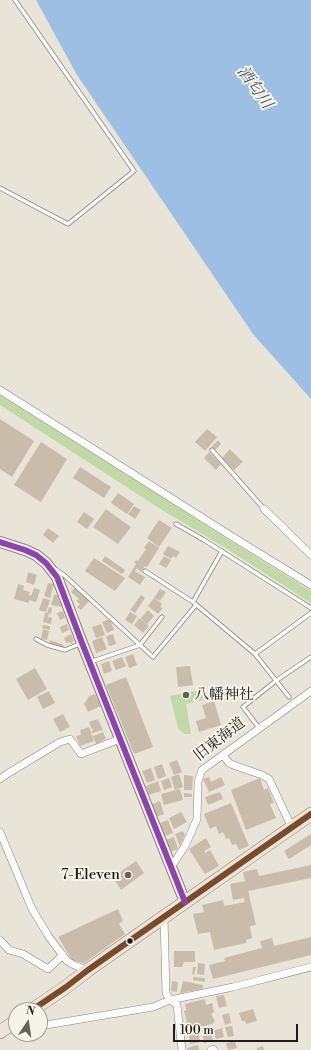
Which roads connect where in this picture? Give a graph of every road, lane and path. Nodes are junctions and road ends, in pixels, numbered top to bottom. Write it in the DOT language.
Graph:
graph roads {
  1 [pos="15,0"];
  2 [pos="0,188"];
  3 [pos="0,390"];
  4 [pos="212,450"];
  5 [pos="264,509"];
  6 [pos="176,524"];
  7 [pos="0,542"];
  8 [pos="222,551"];
  9 [pos="311,555"];
  10 [pos="46,563"];
  11 [pos="145,572"];
  12 [pos="311,585"];
  13 [pos="193,602"];
  14 [pos="196,605"];
  15 [pos="311,608"];
  16 [pos="311,613"];
  17 [pos="162,617"];
  18 [pos="36,640"];
  19 [pos="82,643"];
  20 [pos="140,644"];
  21 [pos="255,654"];
  22 [pos="311,656"];
  23 [pos="90,663"];
  24 [pos="277,680"];
  25 [pos="311,692"];
  26 [pos="289,697"];
  27 [pos="259,729"];
  28 [pos="120,739"];
  29 [pos="223,755"];
  30 [pos="0,780"];
  31 [pos="311,814"];
  32 [pos="292,828"];
  33 [pos="0,832"];
  34 [pos="171,867"];
  35 [pos="184,902"];
  36 [pos="164,917"];
  37 [pos="0,940"];
  38 [pos="63,955"];
  39 [pos="311,968"];
  40 [pos="88,970"];
  41 [pos="170,1000"];
  42 [pos="44,1002"];
  43 [pos="48,1025"];
  44 [pos="182,1050"];
  45 [pos="211,1050"];
  46 [pos="214,1050"];
  1 -- 2 [label="lane"];
  3 -- 12 [label="street"];
  4 -- 5 [label="lane"];
  5 -- 9 [label="street"];
  6 -- 8 [label="lane"];
  7 -- 10 [label="street"];
  8 -- 13 [label="lane"];
  8 -- 15 [label="lane"];
  10 -- 19 [label="street"];
  10 -- 20 [label="lane"];
  11 -- 13 [label="lane"];
  13 -- 14 [label="lane"];
  14 -- 20 [label="lane"];
  14 -- 21 [label="lane"];
  16 -- 21 [label="lane"];
  17 -- 20 [label="lane"];
  18 -- 19 [label="lane"];
  19 -- 23 [label="street"];
  20 -- 23 [label="lane"];
  21 -- 24 [label="lane"];
  22 -- 24 [label="lane"];
  23 -- 28 [label="street"];
  24 -- 26 [label="lane"];
  24 -- 27 [label="lane"];
  25 -- 27 [label="street, 旧東海道"];
  27 -- 29 [label="street, 旧東海道"];
  28 -- 30 [label="street"];
  28 -- 34 [label="street"];
  29 -- 32 [label="street"];
  29 -- 34 [label="street, 旧東海道"];
  31 -- 32 [label="highway"];
  32 -- 35 [label="highway"];
  33 -- 38 [label="street"];
  34 -- 35 [label="street"];
  35 -- 36 [label="highway"];
  36 -- 40 [label="highway"];
  36 -- 41 [label="street"];
  37 -- 38 [label="street"];
  38 -- 40 [label="street"];
  39 -- 41 [label="street"];
  40 -- 42 [label="highway"];
  41 -- 43 [label="street"];
  41 -- 44 [label="street"];
  45 -- 46 [label="street"];
}
